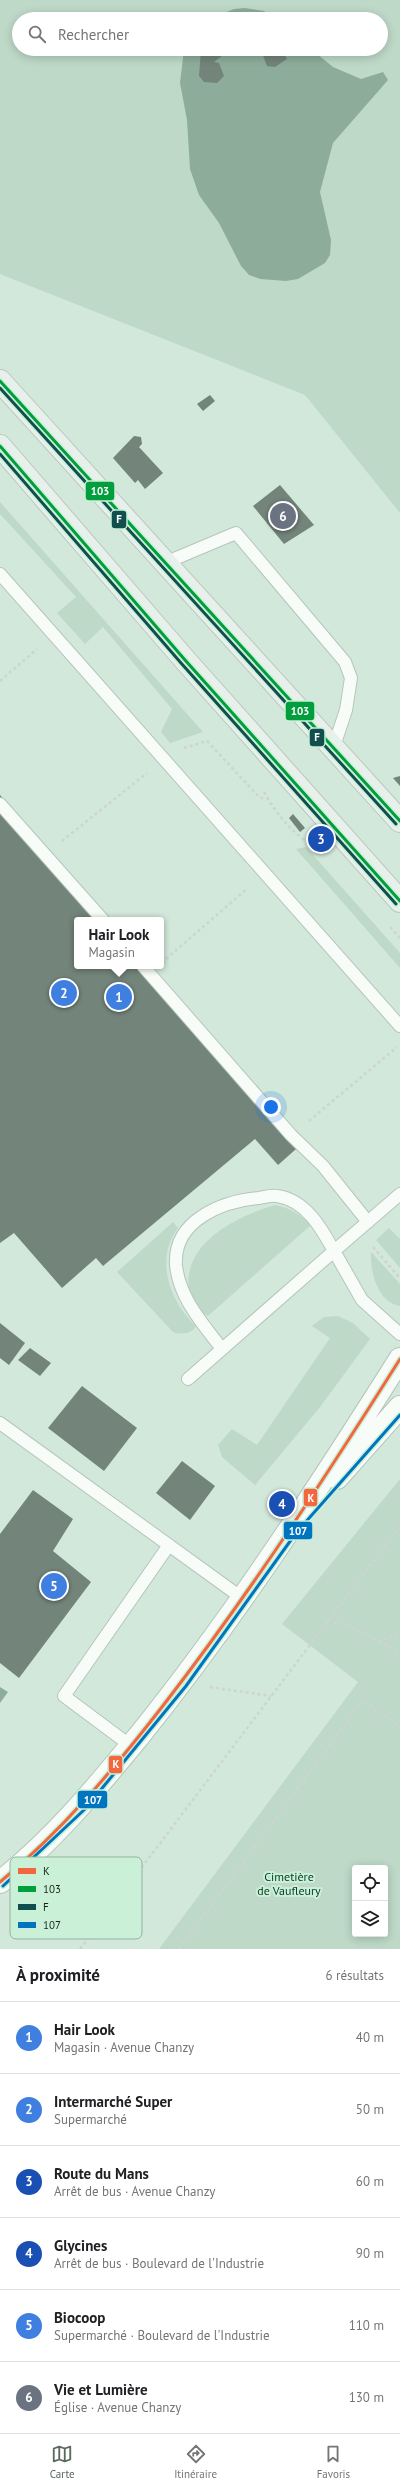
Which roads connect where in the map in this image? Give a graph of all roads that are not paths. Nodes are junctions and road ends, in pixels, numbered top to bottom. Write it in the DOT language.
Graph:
graph roads {
  1 [pos="0,381"];
  2 [pos="0,446"];
  3 [pos="167,562"];
  4 [pos="0,574"];
  5 [pos="334,749"];
  6 [pos="0,804"];
  7 [pos="400,821"];
  8 [pos="400,901"];
  9 [pos="100,917"];
  10 [pos="146,969"];
  11 [pos="400,1026"];
  12 [pos="400,1194"];
  13 [pos="368,1222"];
  14 [pos="334,1251"];
  15 [pos="400,1334"];
  16 [pos="222,1349"];
  17 [pos="400,1359"];
  18 [pos="188,1379"];
  19 [pos="400,1407"];
  20 [pos="0,1423"];
  21 [pos="292,1530"];
  22 [pos="169,1545"];
  23 [pos="242,1598"];
  24 [pos="131,1746"];
  25 [pos="27,1857"];
  26 [pos="10,1873"];
  27 [pos="0,1882"];
  1 -- 3 [label="main road"];
  2 -- 8 [label="main road"];
  3 -- 5 [label="main road"];
  3 -- 5 [label="lane"];
  4 -- 11 [label="lane"];
  5 -- 7 [label="main road"];
  6 -- 9 [label="lane"];
  10 -- 13 [label="lane"];
  12 -- 13 [label="lane"];
  13 -- 14 [label="lane"];
  14 -- 15 [label="lane"];
  14 -- 16 [label="lane"];
  14 -- 16 [label="lane"];
  16 -- 18 [label="lane"];
  17 -- 21 [label="street"];
  19 -- 21 [label="street"];
  20 -- 22 [label="lane"];
  21 -- 23 [label="street"];
  22 -- 23 [label="lane"];
  22 -- 24 [label="lane"];
  23 -- 24 [label="street"];
  24 -- 25 [label="street"];
  26 -- 27 [label="street"];
}
